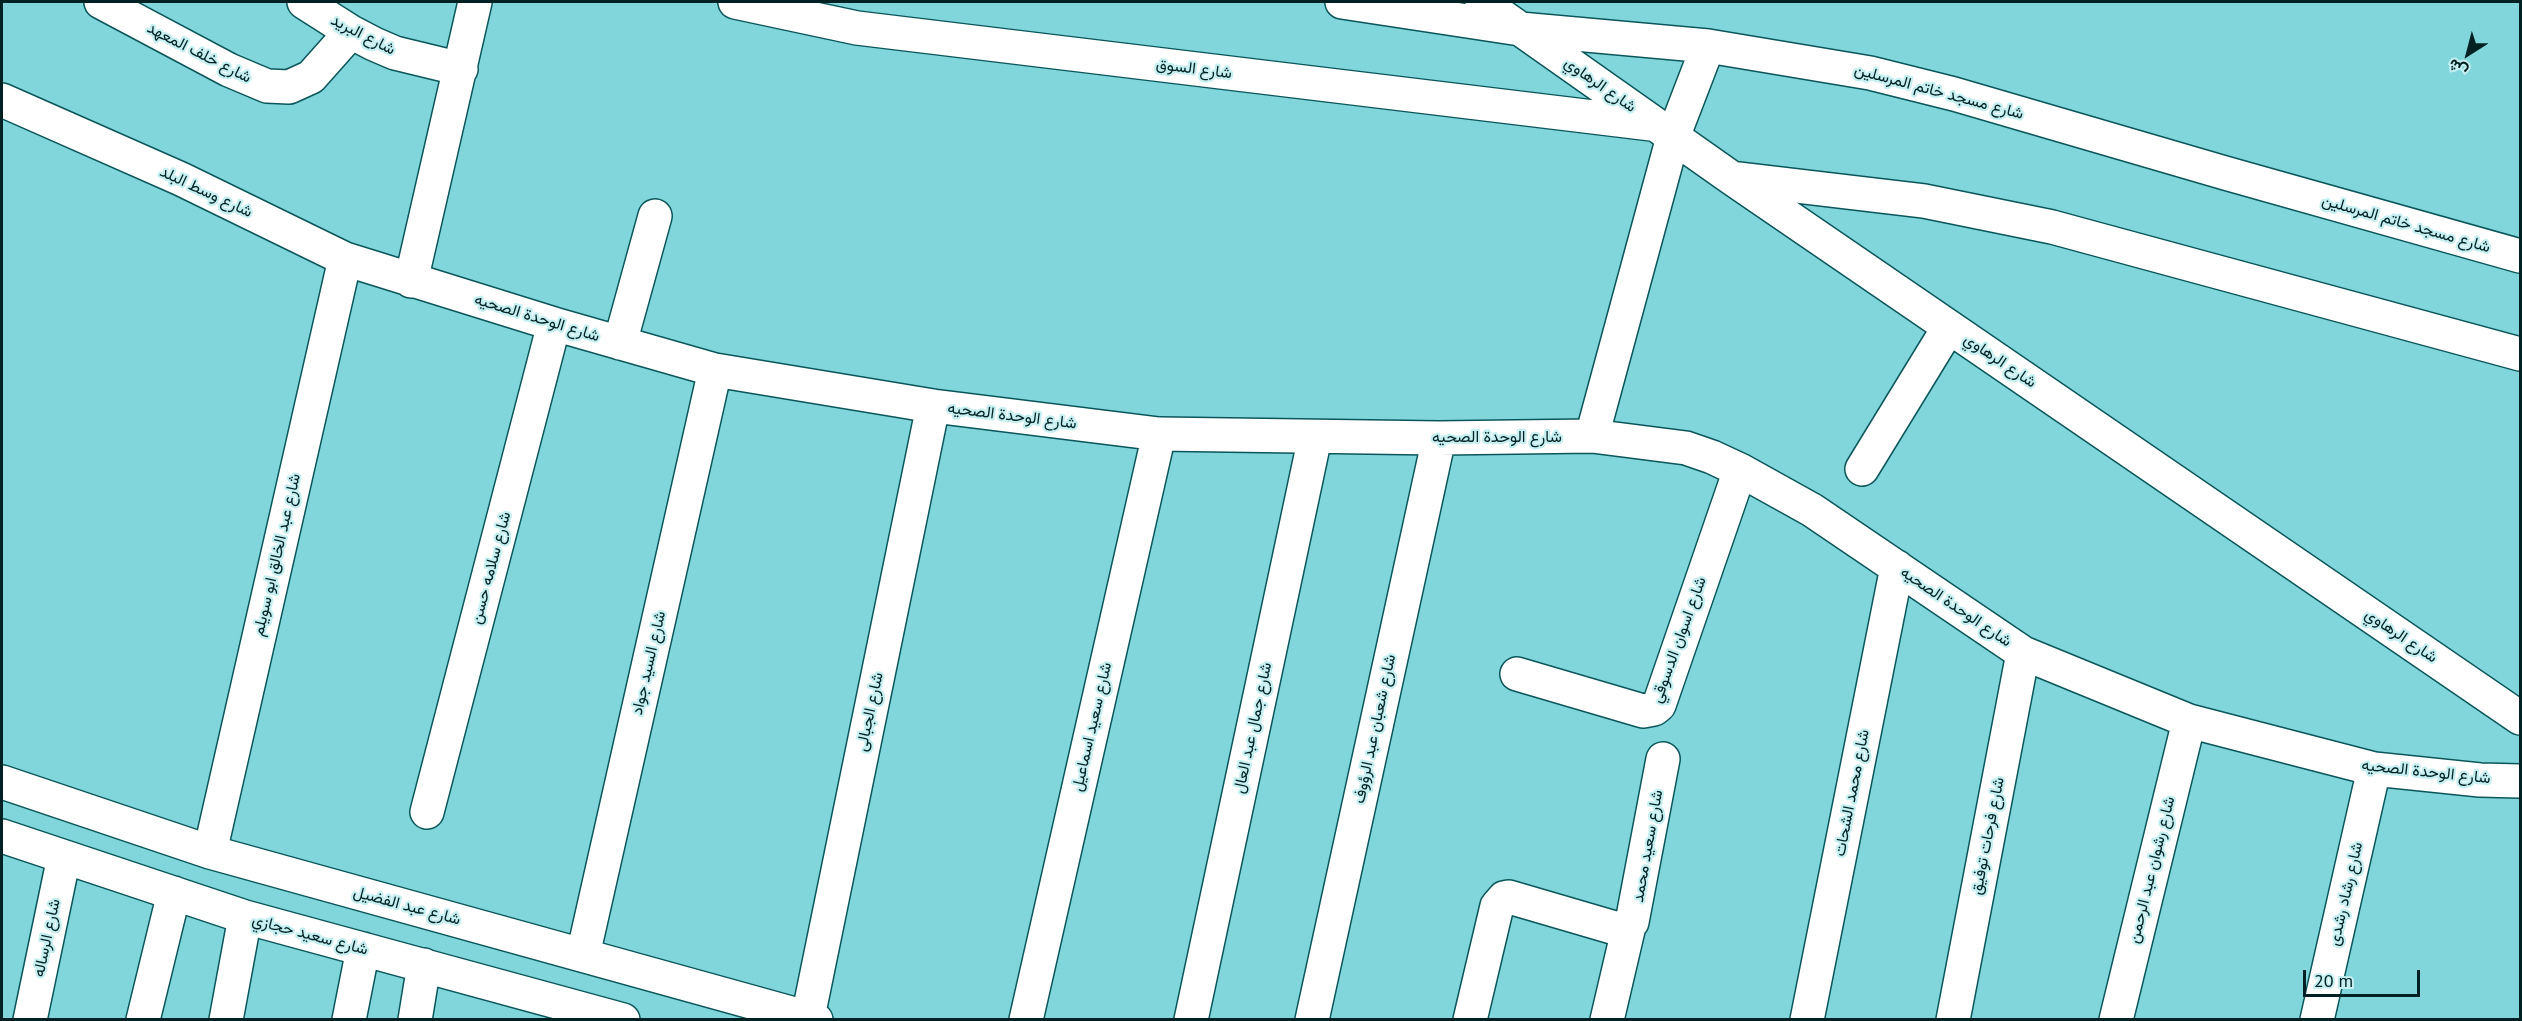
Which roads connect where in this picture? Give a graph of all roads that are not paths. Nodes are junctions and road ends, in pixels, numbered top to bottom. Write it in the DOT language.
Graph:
graph roads {
  1 [pos="101,2"];
  2 [pos="304,2"];
  3 [pos="475,2"];
  4 [pos="735,2"];
  5 [pos="1342,2"];
  6 [pos="1482,2"];
  7 [pos="1520,29"];
  8 [pos="351,32"];
  9 [pos="1708,46"];
  10 [pos="461,69"];
  11 [pos="2,100"];
  12 [pos="1664,130"];
  13 [pos="1733,179"];
  14 [pos="655,216"];
  15 [pos="2520,256"];
  16 [pos="345,259"];
  17 [pos="411,281"];
  18 [pos="554,324"];
  19 [pos="1949,327"];
  20 [pos="620,343"];
  21 [pos="2520,354"];
  22 [pos="715,370"];
  23 [pos="933,406"];
  24 [pos="1159,434"];
  25 [pos="1315,436"];
  26 [pos="1592,436"];
  27 [pos="1439,438"];
  28 [pos="1862,469"];
  29 [pos="1740,470"];
  30 [pos="1897,567"];
  31 [pos="2023,653"];
  32 [pos="1517,674"];
  33 [pos="2520,718"];
  34 [pos="2189,722"];
  35 [pos="1663,759"];
  36 [pos="2374,769"];
  37 [pos="2520,781"];
  38 [pos="2,782"];
  39 [pos="428,812"];
  40 [pos="2,836"];
  41 [pos="210,852"];
  42 [pos="63,857"];
  43 [pos="174,893"];
  44 [pos="245,917"];
  45 [pos="1629,926"];
  46 [pos="363,949"];
  47 [pos="582,955"];
  48 [pos="424,965"];
  49 [pos="812,1018"];
  50 [pos="618,1019"];
  51 [pos="30,1020"];
  52 [pos="143,1020"];
  53 [pos="226,1020"];
  54 [pos="349,1020"];
  55 [pos="415,1020"];
  56 [pos="1026,1020"];
  57 [pos="1191,1020"];
  58 [pos="1312,1020"];
  59 [pos="1470,1020"];
  60 [pos="1607,1020"];
  61 [pos="1806,1020"];
  62 [pos="1953,1020"];
  63 [pos="2116,1020"];
  64 [pos="2317,1020"];
  1 -- 8 [label="street, شارع خلف المعهد"];
  2 -- 8 [label="street, شارع البريد"];
  3 -- 10 [label="street"];
  4 -- 12 [label="street, شارع السوق"];
  5 -- 7 [label="street, شارع مسجد خاتم المرسلين"];
  6 -- 7 [label="street, شارع الرهاوي"];
  7 -- 9 [label="street, شارع مسجد خاتم المرسلين"];
  7 -- 12 [label="street, شارع الرهاوي"];
  8 -- 10 [label="street, شارع البريد"];
  9 -- 12 [label="street"];
  9 -- 15 [label="street, شارع مسجد خاتم المرسلين"];
  10 -- 17 [label="street"];
  11 -- 16 [label="street, شارع وسط البلد"];
  12 -- 13 [label="street, شارع الرهاوي"];
  12 -- 26 [label="street"];
  13 -- 19 [label="street, شارع الرهاوي"];
  13 -- 21 [label="street"];
  14 -- 20 [label="street"];
  16 -- 17 [label="street, شارع وسط البلد"];
  16 -- 41 [label="street, شارع عبد الخالق ابو سويلم"];
  17 -- 18 [label="street, شارع الوحدة الصحيه"];
  18 -- 20 [label="street, شارع الوحدة الصحيه"];
  18 -- 39 [label="street, شارع سلامه حسن"];
  19 -- 28 [label="street"];
  19 -- 33 [label="street, شارع الرهاوي"];
  20 -- 22 [label="street, شارع الوحدة الصحيه"];
  22 -- 23 [label="street, شارع الوحدة الصحيه"];
  22 -- 47 [label="street, شارع السيد جواد"];
  23 -- 24 [label="street, شارع الوحدة الصحيه"];
  23 -- 49 [label="street, شارع الجبالى"];
  24 -- 25 [label="street, شارع الوحدة الصحيه"];
  24 -- 56 [label="street, شارع سعيد اسماعيل"];
  25 -- 27 [label="street, شارع الوحدة الصحيه"];
  25 -- 57 [label="street, شارع جمال عبد العال"];
  26 -- 27 [label="street, شارع الوحدة الصحيه"];
  26 -- 29 [label="street, شارع الوحدة الصحيه"];
  27 -- 58 [label="street, شارع شعبان عبد الرؤوف"];
  29 -- 30 [label="street, شارع الوحدة الصحيه"];
  29 -- 32 [label="street, شارع اسوان الدسوقي"];
  30 -- 31 [label="street, شارع الوحدة الصحيه"];
  30 -- 61 [label="street, شارع محمد الشحات"];
  31 -- 34 [label="street, شارع الوحدة الصحيه"];
  31 -- 62 [label="street, شارع فرحات توفيق"];
  34 -- 36 [label="street, شارع الوحدة الصحيه"];
  34 -- 63 [label="street, شارع رشوان عبد الرحمن"];
  35 -- 45 [label="street, شارع سعيد محمد"];
  36 -- 37 [label="street, شارع الوحدة الصحيه"];
  36 -- 64 [label="street, شارع رشاد رشدى"];
  38 -- 41 [label="street, شارع عبد الفضيل"];
  40 -- 42 [label="street, شارع سعيد حجازي"];
  41 -- 47 [label="street, شارع عبد الفضيل"];
  42 -- 43 [label="street, شارع سعيد حجازي"];
  42 -- 51 [label="street, شارع الرساله"];
  43 -- 44 [label="street, شارع سعيد حجازي"];
  43 -- 52 [label="street"];
  44 -- 46 [label="street, شارع سعيد حجازي"];
  44 -- 53 [label="street"];
  45 -- 59 [label="street"];
  45 -- 60 [label="street, شارع سعيد محمد"];
  46 -- 48 [label="street, شارع سعيد حجازي"];
  46 -- 54 [label="street"];
  47 -- 49 [label="street, شارع عبد الفضيل"];
  48 -- 50 [label="street, شارع سعيد حجازي"];
  48 -- 55 [label="street"];
}
